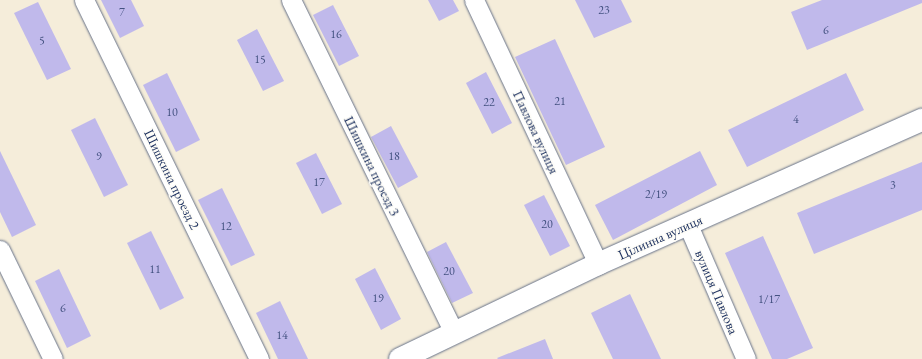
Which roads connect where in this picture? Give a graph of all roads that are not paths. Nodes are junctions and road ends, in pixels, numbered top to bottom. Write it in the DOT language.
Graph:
graph roads {
  1 [pos="84,0"];
  2 [pos="291,0"];
  3 [pos="474,0"];
  4 [pos="922,120"];
  5 [pos="688,225"];
  6 [pos="0,250"];
  7 [pos="598,264"];
  8 [pos="454,333"];
  9 [pos="53,359"];
  10 [pos="259,359"];
  11 [pos="400,359"];
  12 [pos="746,359"];
  1 -- 10 [label="street, Шишкина проезд 2"];
  2 -- 8 [label="street, Шишкина проезд 3"];
  3 -- 7 [label="street, Павлова вулиця"];
  4 -- 5 [label="street, Цілинна вулиця"];
  5 -- 7 [label="street, Цілинна вулиця"];
  5 -- 12 [label="street, вулиця Павлова"];
  6 -- 9 [label="street"];
  7 -- 8 [label="street, Цілинна вулиця"];
  8 -- 11 [label="street, Цілинна вулиця"];
}
